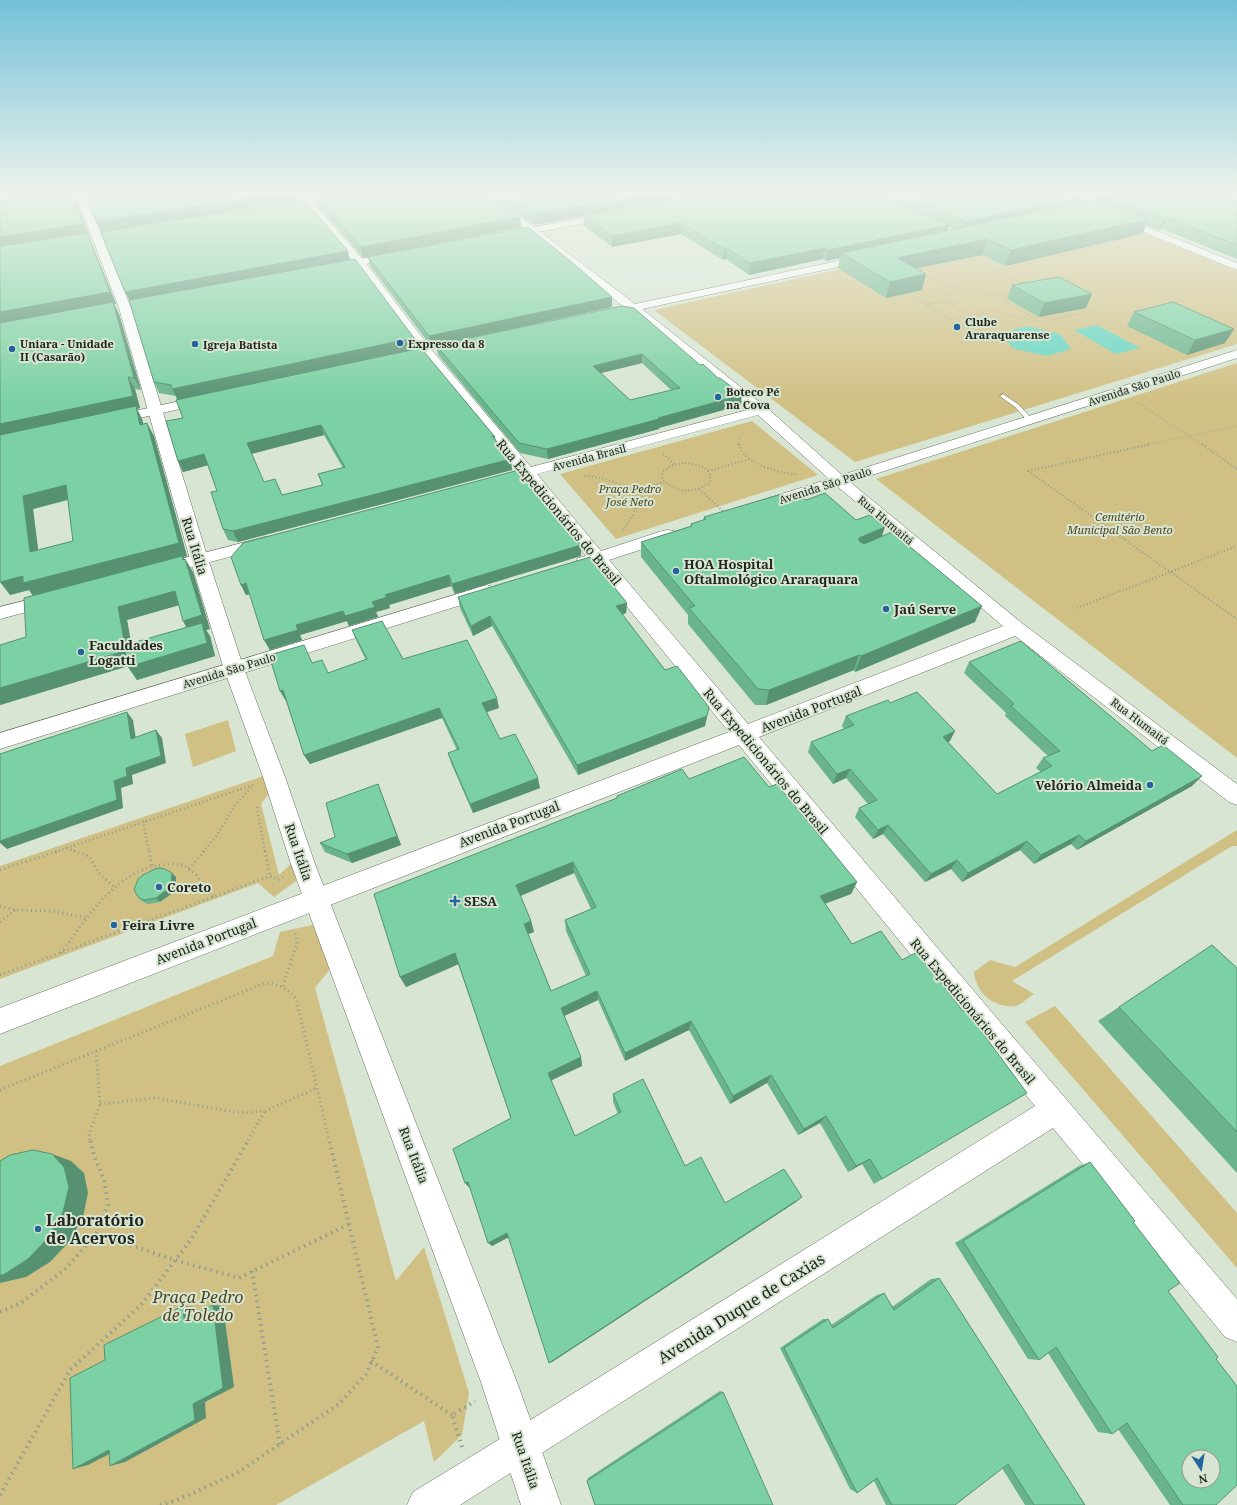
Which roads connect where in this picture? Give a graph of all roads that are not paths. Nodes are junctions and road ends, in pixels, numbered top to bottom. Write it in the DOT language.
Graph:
graph roads {
  1 [pos="113,263"];
  2 [pos="359,263"];
  3 [pos="360,263"];
  4 [pos="575,263"];
  5 [pos="840,263"];
  6 [pos="1228,263"];
  7 [pos="1237,267"];
  8 [pos="321,270"];
  9 [pos="133,306"];
  10 [pos="633,308"];
  11 [pos="110,310"];
  12 [pos="590,317"];
  13 [pos="1237,354"];
  14 [pos="1003,396"];
  15 [pos="217,397"];
  16 [pos="761,410"];
  17 [pos="154,411"];
  18 [pos="1030,420"];
  19 [pos="101,422"];
  20 [pos="526,473"];
  21 [pos="503,479"];
  22 [pos="840,481"];
  23 [pos="728,516"];
  24 [pos="684,530"];
  25 [pos="283,537"];
  26 [pos="596,557"];
  27 [pos="199,560"];
  28 [pos="572,565"];
  29 [pos="145,574"];
  30 [pos="504,586"];
  31 [pos="69,595"];
  32 [pos="0,614"];
  33 [pos="1017,628"];
  34 [pos="234,669"];
  35 [pos="744,735"];
  36 [pos="0,741"];
  37 [pos="1237,796"];
  38 [pos="316,898"];
  39 [pos="0,1020"];
  40 [pos="1056,1109"];
  41 [pos="1237,1325"];
  42 [pos="521,1447"];
  43 [pos="426,1505"];
  44 [pos="541,1505"];
  1 -- 9 [label="street, Rua Itália"];
  2 -- 8 [label="street"];
  3 -- 20 [label="street, Rua Expedicionários do Brasil"];
  4 -- 10 [label="street, Rua Humaitá"];
  5 -- 10 [label="street"];
  6 -- 7 [label="street"];
  9 -- 11 [label="street"];
  9 -- 17 [label="street, Rua Itália"];
  10 -- 12 [label="street"];
  10 -- 16 [label="street, Rua Humaitá"];
  13 -- 18 [label="street, Avenida São Paulo"];
  14 -- 18 [label="lane"];
  15 -- 17 [label="street"];
  16 -- 20 [label="street, Avenida Brasil"];
  16 -- 22 [label="street, Rua Humaitá"];
  17 -- 19 [label="street"];
  17 -- 27 [label="street, Rua Itália"];
  18 -- 22 [label="street, Avenida São Paulo"];
  20 -- 21 [label="street, Avenida Brasil"];
  20 -- 26 [label="street, Rua Expedicionários do Brasil"];
  22 -- 23 [label="street, Avenida São Paulo"];
  22 -- 33 [label="street, Rua Humaitá"];
  24 -- 26 [label="street"];
  25 -- 27 [label="street"];
  26 -- 28 [label="street"];
  26 -- 35 [label="street, Rua Expedicionários do Brasil"];
  27 -- 29 [label="street"];
  27 -- 34 [label="street, Rua Itália"];
  30 -- 34 [label="street, Avenida São Paulo"];
  31 -- 32 [label="street"];
  33 -- 35 [label="street, Avenida Portugal"];
  33 -- 37 [label="street, Rua Humaitá"];
  34 -- 36 [label="street, Avenida São Paulo"];
  34 -- 38 [label="street, Rua Itália"];
  35 -- 38 [label="street, Avenida Portugal"];
  35 -- 40 [label="street, Rua Expedicionários do Brasil"];
  38 -- 39 [label="street, Avenida Portugal"];
  38 -- 42 [label="street, Rua Itália"];
  40 -- 41 [label="street, Rua Expedicionários do Brasil"];
  40 -- 42 [label="street, Avenida Duque de Caxias"];
  42 -- 43 [label="street, Avenida Duque de Caxias"];
  42 -- 44 [label="street, Rua Itália"];
}
